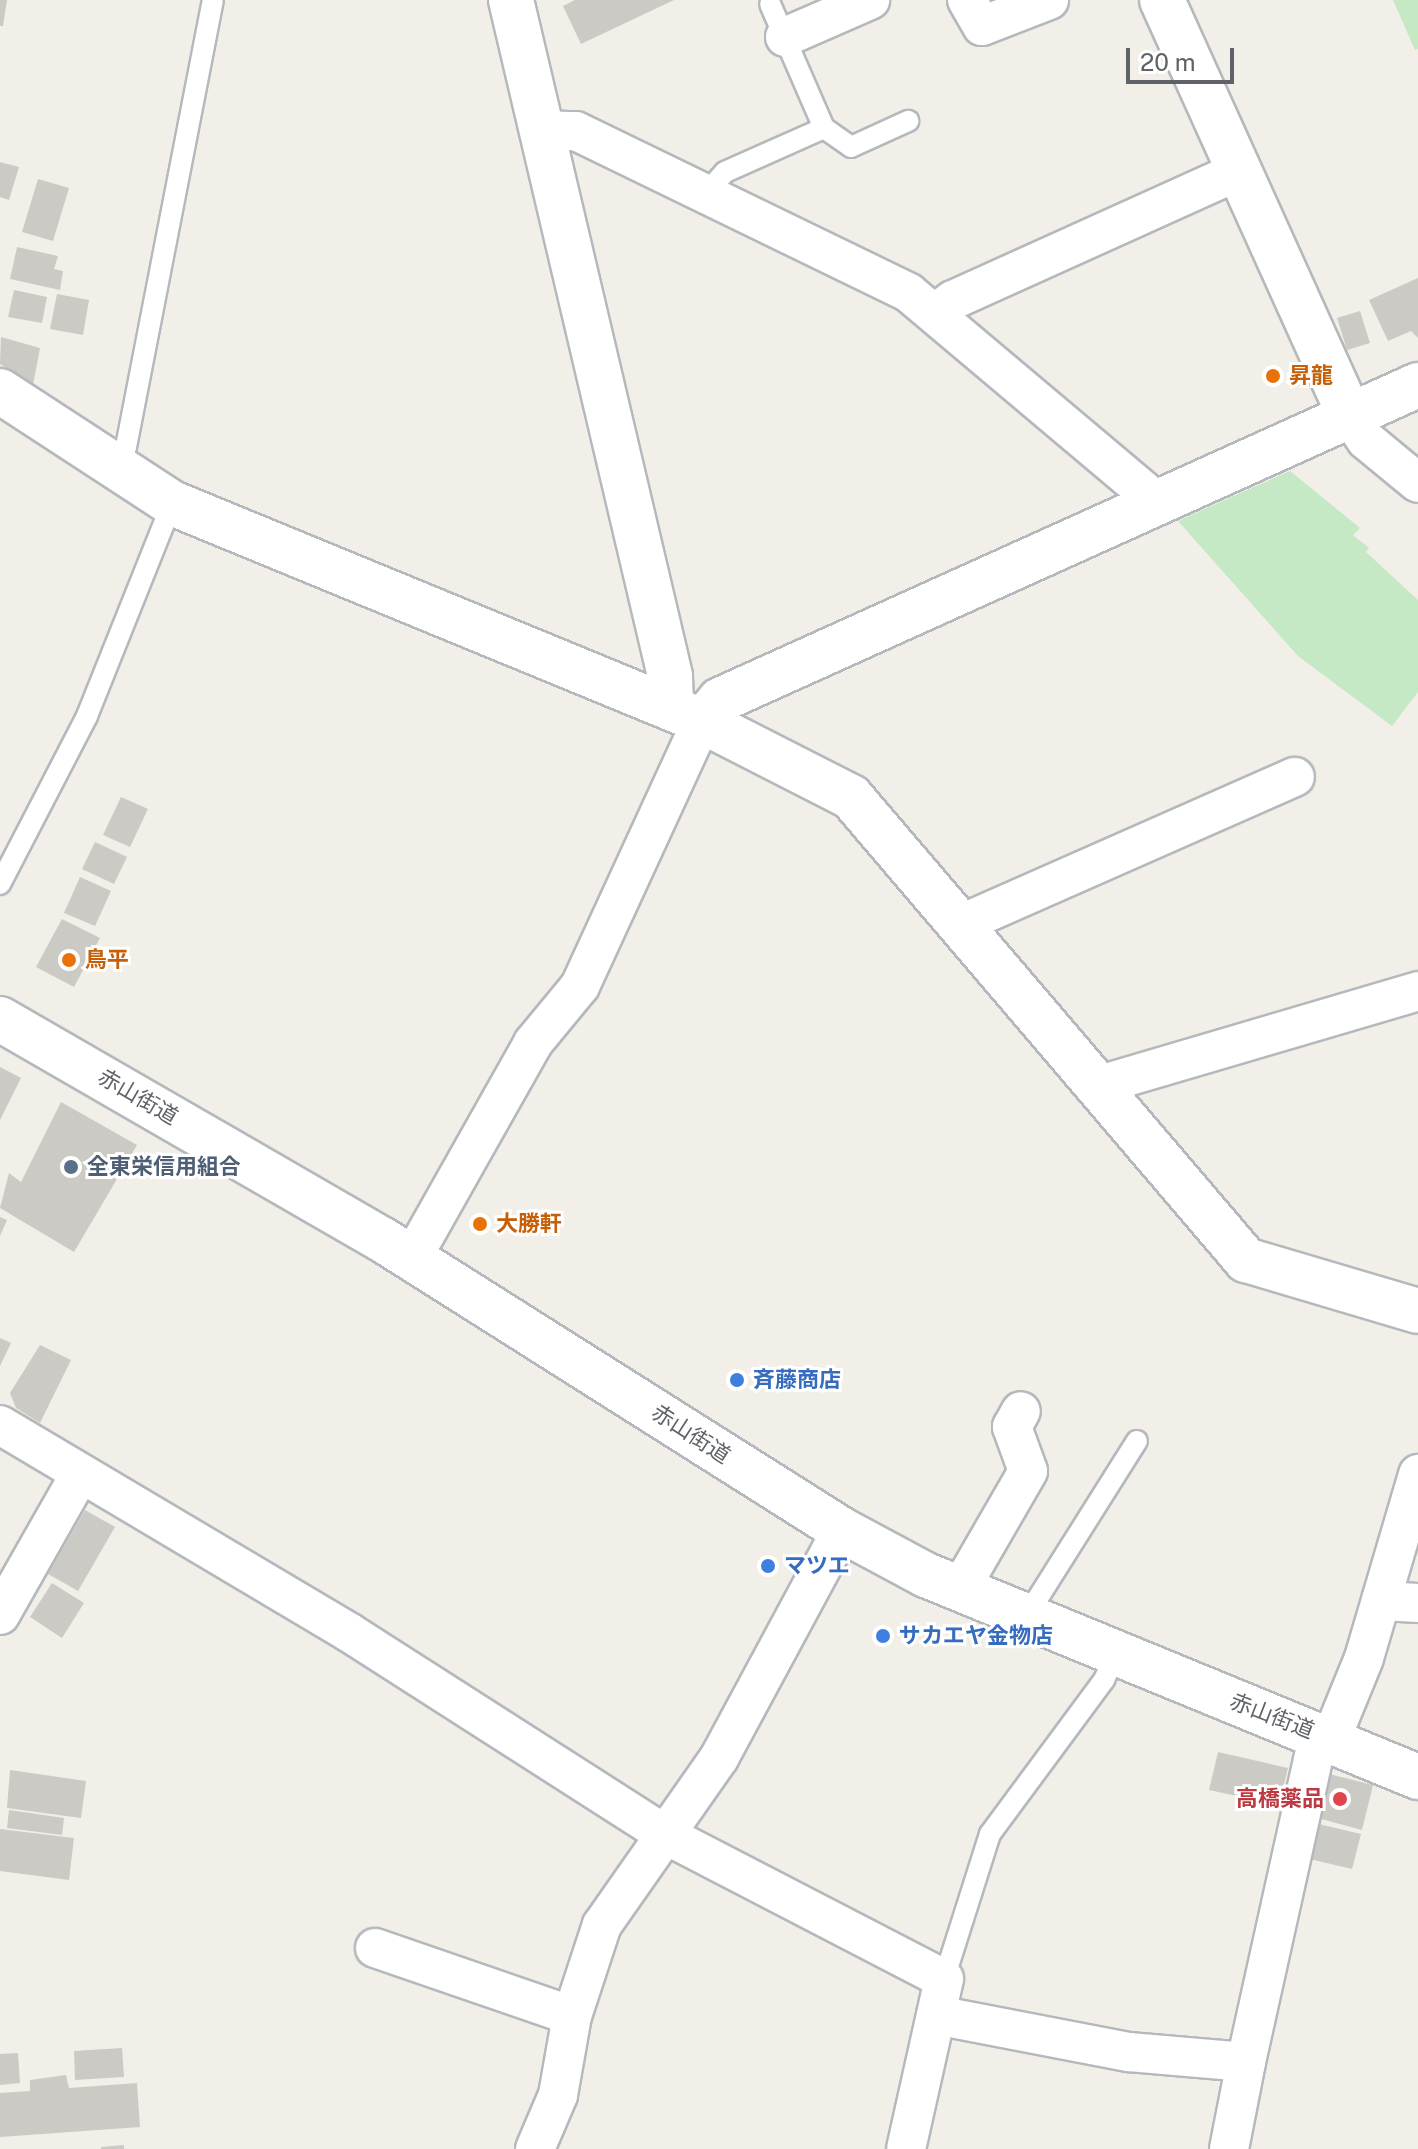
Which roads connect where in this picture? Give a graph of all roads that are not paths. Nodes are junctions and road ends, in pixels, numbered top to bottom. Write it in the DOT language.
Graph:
graph roads {
  1 [pos="213,0"];
  2 [pos="511,0"];
  3 [pos="870,0"];
  4 [pos="967,0"];
  5 [pos="1049,0"];
  6 [pos="1162,0"];
  7 [pos="777,21"];
  8 [pos="908,121"];
  9 [pos="824,128"];
  10 [pos="541,130"];
  11 [pos="1239,171"];
  12 [pos="706,193"];
  13 [pos="935,313"];
  14 [pos="1418,385"];
  15 [pos="0,391"];
  16 [pos="1349,415"];
  17 [pos="116,467"];
  18 [pos="1418,483"];
  19 [pos="172,503"];
  20 [pos="1158,503"];
  21 [pos="687,714"];
  22 [pos="1295,777"];
  23 [pos="0,884"];
  24 [pos="959,925"];
  25 [pos="1418,991"];
  26 [pos="0,1019"];
  27 [pos="1096,1086"];
  28 [pos="412,1258"];
  29 [pos="1418,1311"];
  30 [pos="1021,1411"];
  31 [pos="0,1425"];
  32 [pos="1137,1441"];
  33 [pos="80,1474"];
  34 [pos="1418,1474"];
  35 [pos="842,1530"];
  36 [pos="960,1589"];
  37 [pos="1400,1602"];
  38 [pos="0,1615"];
  39 [pos="1026,1617"];
  40 [pos="1115,1655"];
  41 [pos="1325,1736"];
  42 [pos="1418,1777"];
  43 [pos="664,1834"];
  44 [pos="375,1948"];
  45 [pos="940,1997"];
  46 [pos="572,2016"];
  47 [pos="1246,2062"];
  48 [pos="535,2149"];
  49 [pos="906,2149"];
  50 [pos="1229,2149"];
  1 -- 17 [label="lane"];
  2 -- 10 [label="street"];
  3 -- 7 [label="street"];
  4 -- 5 [label="street"];
  6 -- 11 [label="street"];
  7 -- 9 [label="lane"];
  8 -- 9 [label="lane"];
  9 -- 12 [label="lane"];
  10 -- 12 [label="street"];
  10 -- 21 [label="street"];
  11 -- 13 [label="street"];
  11 -- 16 [label="street"];
  12 -- 13 [label="street"];
  13 -- 20 [label="street"];
  14 -- 16 [label="street"];
  15 -- 17 [label="street"];
  16 -- 18 [label="street"];
  16 -- 20 [label="street"];
  17 -- 19 [label="street"];
  19 -- 21 [label="street"];
  19 -- 23 [label="lane"];
  20 -- 21 [label="street"];
  21 -- 24 [label="street"];
  21 -- 28 [label="street"];
  22 -- 24 [label="street"];
  24 -- 27 [label="street"];
  25 -- 27 [label="street"];
  26 -- 28 [label="street, 赤山街道"];
  27 -- 29 [label="street"];
  28 -- 35 [label="street, 赤山街道"];
  30 -- 36 [label="street"];
  31 -- 33 [label="street"];
  32 -- 39 [label="lane"];
  33 -- 38 [label="street"];
  33 -- 43 [label="street"];
  34 -- 37 [label="street"];
  35 -- 36 [label="street, 赤山街道"];
  35 -- 43 [label="street"];
  36 -- 39 [label="street, 赤山街道"];
  37 -- 41 [label="street"];
  39 -- 40 [label="street, 赤山街道"];
  40 -- 41 [label="street, 赤山街道"];
  40 -- 45 [label="lane"];
  41 -- 42 [label="street, 赤山街道"];
  41 -- 47 [label="street"];
  43 -- 45 [label="street"];
  43 -- 46 [label="street"];
  44 -- 46 [label="street"];
  45 -- 47 [label="street"];
  45 -- 49 [label="street"];
  46 -- 48 [label="street"];
  47 -- 50 [label="street"];
}
